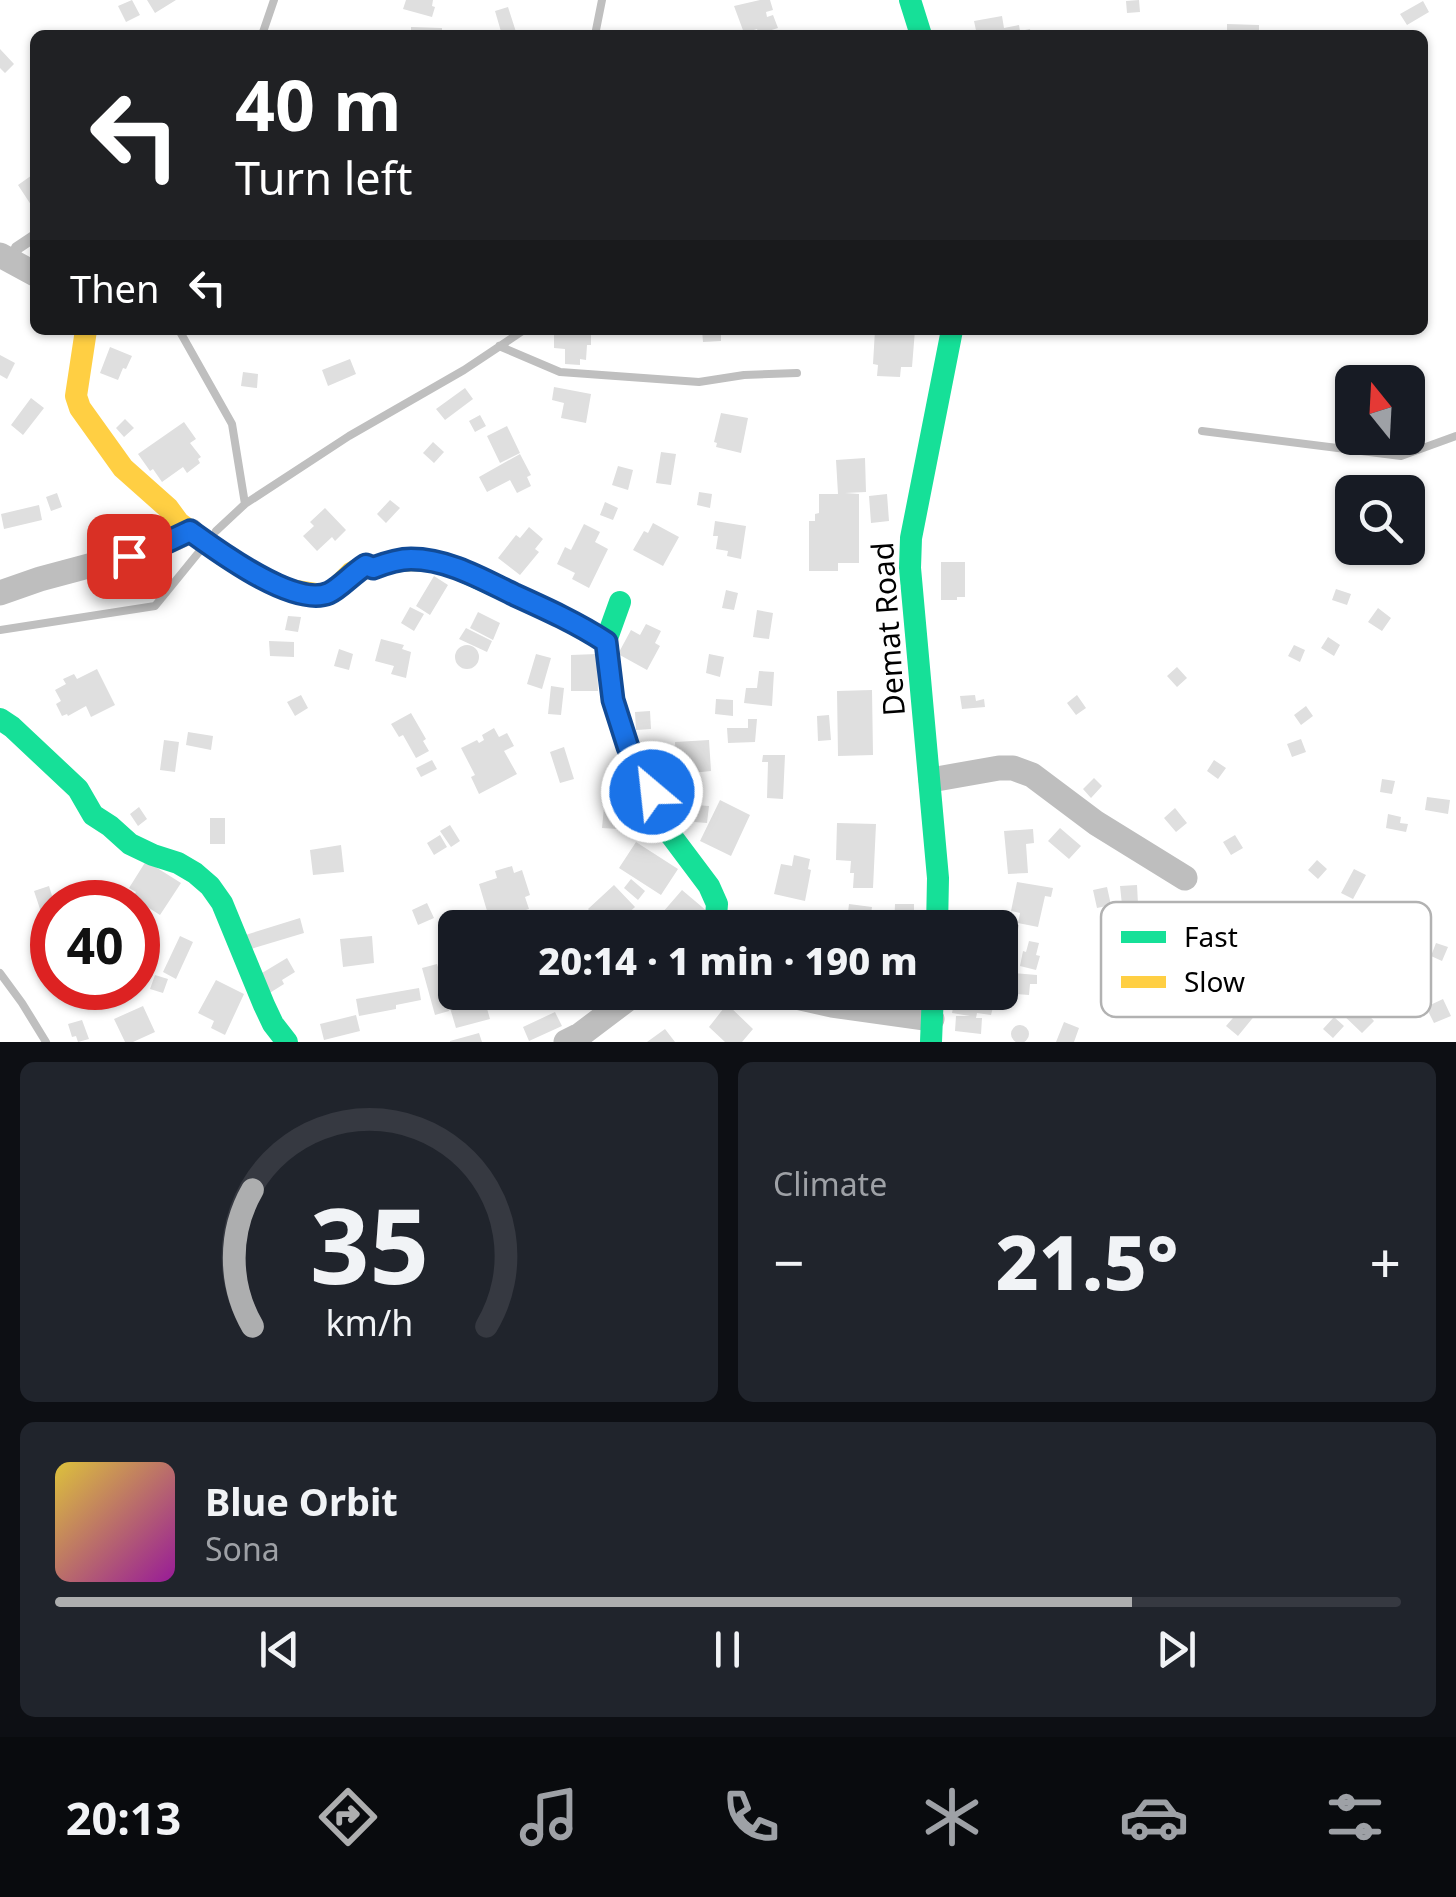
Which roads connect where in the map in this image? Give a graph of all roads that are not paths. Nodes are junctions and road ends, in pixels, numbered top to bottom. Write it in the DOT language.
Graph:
graph roads {
  1 [pos="910,0"];
  2 [pos="919,30"];
  3 [pos="30,239"];
  4 [pos="6,258"];
  5 [pos="30,271"];
  6 [pos="86,335"];
  7 [pos="951,335"];
  8 [pos="190,531"];
  9 [pos="0,593"];
  10 [pos="620,602"];
  11 [pos="606,642"];
  12 [pos="0,718"];
  13 [pos="930,780"];
  14 [pos="1185,878"];
  15 [pos="717,910"];
  16 [pos="937,910"];
  17 [pos="613,1010"];
  18 [pos="870,1010"];
  19 [pos="932,1018"];
  20 [pos="287,1042"];
  21 [pos="566,1042"];
  1 -- 2 [label="street"];
  3 -- 4 [label="lane"];
  4 -- 5 [label="street"];
  6 -- 8 [label="street"];
  7 -- 13 [label="street, Demat Road"];
  8 -- 9 [label="street"];
  8 -- 11 [label="street"];
  10 -- 11 [label="street"];
  11 -- 15 [label="street"];
  12 -- 20 [label="street"];
  13 -- 14 [label="street"];
  13 -- 16 [label="street, Demat Road"];
  17 -- 21 [label="street"];
  18 -- 19 [label="street"];
}
